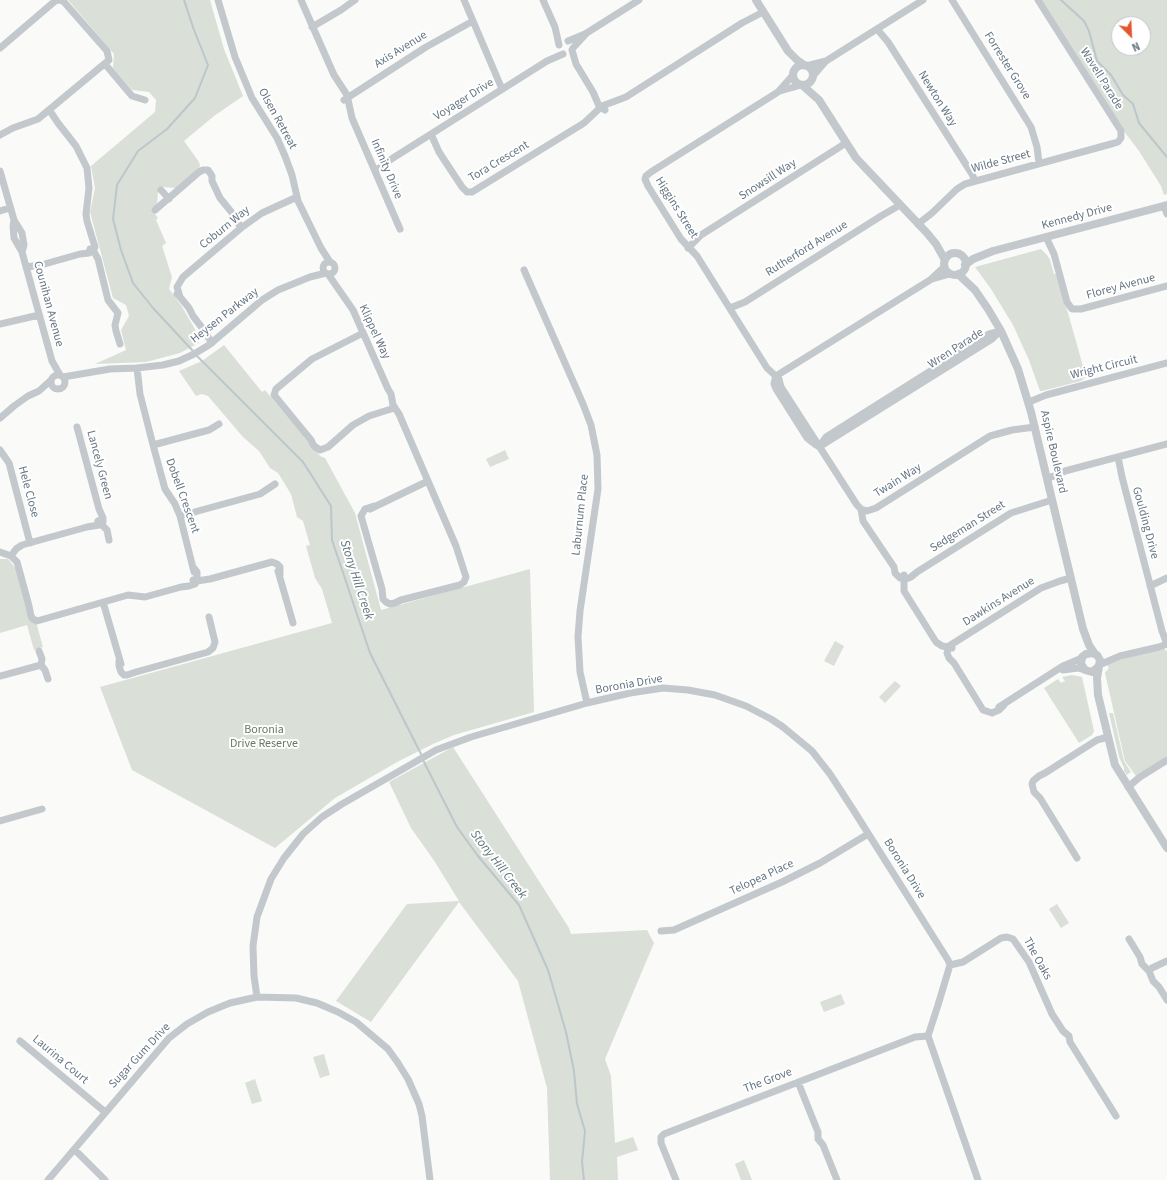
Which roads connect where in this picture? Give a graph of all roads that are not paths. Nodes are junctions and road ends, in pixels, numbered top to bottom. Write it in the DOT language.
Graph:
graph roads {
  1 [pos="60,0"];
  2 [pos="218,0"];
  3 [pos="301,0"];
  4 [pos="355,0"];
  5 [pos="464,0"];
  6 [pos="543,0"];
  7 [pos="639,0"];
  8 [pos="756,0"];
  9 [pos="922,0"];
  10 [pos="952,0"];
  11 [pos="1038,0"];
  12 [pos="762,10"];
  13 [pos="474,23"];
  14 [pos="311,24"];
  15 [pos="555,27"];
  16 [pos="879,28"];
  17 [pos="585,34"];
  18 [pos="567,40"];
  19 [pos="559,46"];
  20 [pos="0,48"];
  21 [pos="572,49"];
  22 [pos="788,51"];
  23 [pos="564,54"];
  24 [pos="547,61"];
  25 [pos="826,61"];
  26 [pos="105,64"];
  27 [pos="576,64"];
  28 [pos="805,66"];
  29 [pos="794,74"];
  30 [pos="813,77"];
  31 [pos="802,85"];
  32 [pos="504,88"];
  33 [pos="778,92"];
  34 [pos="345,96"];
  35 [pos="145,100"];
  36 [pos="819,100"];
  37 [pos="603,107"];
  38 [pos="48,112"];
  39 [pos="0,128"];
  40 [pos="13,128"];
  41 [pos="0,135"];
  42 [pos="429,135"];
  43 [pos="846,143"];
  44 [pos="1086,151"];
  45 [pos="1041,163"];
  46 [pos="374,168"];
  47 [pos="0,171"];
  48 [pos="972,182"];
  49 [pos="161,190"];
  50 [pos="169,198"];
  51 [pos="298,199"];
  52 [pos="898,203"];
  53 [pos="10,206"];
  54 [pos="1165,206"];
  55 [pos="0,209"];
  56 [pos="155,210"];
  57 [pos="1167,214"];
  58 [pos="920,225"];
  59 [pos="243,226"];
  60 [pos="400,229"];
  61 [pos="1050,236"];
  62 [pos="936,244"];
  63 [pos="686,245"];
  64 [pos="91,251"];
  65 [pos="993,252"];
  66 [pos="957,254"];
  67 [pos="944,263"];
  68 [pos="27,269"];
  69 [pos="328,269"];
  70 [pos="524,270"];
  71 [pos="960,270"];
  72 [pos="930,280"];
  73 [pos="1167,286"];
  74 [pos="731,310"];
  75 [pos="38,313"];
  76 [pos="0,324"];
  77 [pos="1001,331"];
  78 [pos="364,334"];
  79 [pos="213,341"];
  80 [pos="120,344"];
  81 [pos="1167,363"];
  82 [pos="138,368"];
  83 [pos="778,377"];
  84 [pos="57,380"];
  85 [pos="1028,399"];
  86 [pos="391,407"];
  87 [pos="0,418"];
  88 [pos="219,424"];
  89 [pos="1035,424"];
  90 [pos="77,427"];
  91 [pos="1167,444"];
  92 [pos="153,445"];
  93 [pos="819,447"];
  94 [pos="0,450"];
  95 [pos="1116,458"];
  96 [pos="1047,476"];
  97 [pos="428,482"];
  98 [pos="276,484"];
  99 [pos="1053,502"];
  100 [pos="864,510"];
  101 [pos="180,516"];
  102 [pos="99,522"];
  103 [pos="109,540"];
  104 [pos="30,543"];
  105 [pos="0,552"];
  106 [pos="11,556"];
  107 [pos="904,577"];
  108 [pos="1166,579"];
  109 [pos="195,580"];
  110 [pos="1071,580"];
  111 [pos="1150,583"];
  112 [pos="103,602"];
  113 [pos="208,617"];
  114 [pos="293,623"];
  115 [pos="1083,629"];
  116 [pos="1166,642"];
  117 [pos="950,648"];
  118 [pos="39,651"];
  119 [pos="1096,655"];
  120 [pos="1120,656"];
  121 [pos="1082,657"];
  122 [pos="41,665"];
  123 [pos="1099,666"];
  124 [pos="1085,670"];
  125 [pos="1057,671"];
  126 [pos="0,676"];
  127 [pos="48,679"];
  128 [pos="1098,695"];
  129 [pos="587,703"];
  130 [pos="1108,740"];
  131 [pos="1167,760"];
  132 [pos="1127,785"];
  133 [pos="42,809"];
  134 [pos="0,821"];
  135 [pos="868,834"];
  136 [pos="1166,847"];
  137 [pos="1077,858"];
  138 [pos="661,931"];
  139 [pos="1129,939"];
  140 [pos="1165,961"];
  141 [pos="950,965"];
  142 [pos="1152,970"];
  143 [pos="257,997"];
  144 [pos="1167,1000"];
  145 [pos="928,1036"];
  146 [pos="20,1041"];
  147 [pos="798,1082"];
  148 [pos="105,1112"];
  149 [pos="1116,1116"];
  150 [pos="75,1150"];
  151 [pos="48,1180"];
  152 [pos="105,1180"];
  153 [pos="430,1180"];
  154 [pos="676,1180"];
  155 [pos="837,1180"];
  156 [pos="978,1180"];
  1 -- 20 [label="street"];
  1 -- 26 [label="street"];
  2 -- 51 [label="street, Olsen Retreat"];
  3 -- 14 [label="street, Infinity Drive"];
  4 -- 14 [label="street"];
  5 -- 13 [label="street"];
  6 -- 15 [label="street"];
  7 -- 17 [label="street"];
  8 -- 12 [label="street"];
  9 -- 16 [label="street"];
  10 -- 45 [label="street, Forrester Grove"];
  11 -- 44 [label="street, Wavell Parade"];
  12 -- 22 [label="street"];
  12 -- 37 [label="street, Tora Crescent"];
  13 -- 32 [label="street"];
  13 -- 34 [label="street, Axis Avenue"];
  14 -- 34 [label="street, Infinity Drive"];
  15 -- 18 [label="street"];
  15 -- 19 [label="street"];
  16 -- 25 [label="street"];
  16 -- 48 [label="street, Newton Way"];
  17 -- 18 [label="street"];
  17 -- 21 [label="street"];
  18 -- 19 [label="street"];
  18 -- 21 [label="street"];
  19 -- 23 [label="street"];
  19 -- 24 [label="street, Voyager Drive"];
  21 -- 23 [label="street"];
  21 -- 27 [label="street"];
  22 -- 28 [label="street"];
  22 -- 29 [label="street"];
  23 -- 24 [label="street, Voyager Drive"];
  23 -- 27 [label="street"];
  24 -- 32 [label="street, Voyager Drive"];
  25 -- 28 [label="street"];
  25 -- 30 [label="street"];
  26 -- 35 [label="street"];
  26 -- 38 [label="street"];
  27 -- 37 [label="street"];
  28 -- 29 [label="street"];
  28 -- 30 [label="street"];
  29 -- 31 [label="street"];
  29 -- 33 [label="street, Higgins Street"];
  30 -- 31 [label="street"];
  30 -- 36 [label="street"];
  31 -- 33 [label="street, Higgins Street"];
  31 -- 36 [label="street"];
  32 -- 42 [label="street, Voyager Drive"];
  33 -- 63 [label="street, Higgins Street"];
  34 -- 46 [label="street, Infinity Drive"];
  36 -- 43 [label="street"];
  37 -- 42 [label="street, Tora Crescent"];
  38 -- 40 [label="street"];
  38 -- 64 [label="street"];
  39 -- 40 [label="street"];
  40 -- 41 [label="street"];
  42 -- 46 [label="street, Voyager Drive"];
  43 -- 52 [label="street"];
  43 -- 63 [label="street, Snowsill Way"];
  44 -- 45 [label="street, Wilde Street"];
  45 -- 48 [label="street, Wilde Street"];
  46 -- 60 [label="street, Infinity Drive"];
  47 -- 53 [label="street, Counihan Avenue"];
  48 -- 58 [label="street, Wilde Street"];
  49 -- 50 [label="street"];
  50 -- 56 [label="street"];
  50 -- 59 [label="street"];
  51 -- 59 [label="street, Coburn Way"];
  51 -- 69 [label="street, Olsen Retreat"];
  52 -- 58 [label="street"];
  52 -- 74 [label="street, Rutherford Avenue"];
  53 -- 55 [label="street"];
  53 -- 68 [label="street, Counihan Avenue"];
  54 -- 57 [label="street"];
  54 -- 61 [label="street, Kennedy Drive"];
  58 -- 62 [label="street"];
  59 -- 79 [label="street, Coburn Way"];
  61 -- 65 [label="street, Kennedy Drive"];
  61 -- 73 [label="street, Florey Avenue"];
  62 -- 66 [label="street"];
  62 -- 67 [label="street"];
  63 -- 74 [label="street, Higgins Street"];
  64 -- 68 [label="street"];
  64 -- 80 [label="street"];
  65 -- 66 [label="street, Kennedy Drive"];
  65 -- 71 [label="street, Kennedy Drive"];
  66 -- 67 [label="street"];
  66 -- 71 [label="street"];
  67 -- 71 [label="street"];
  67 -- 72 [label="street"];
  68 -- 75 [label="street, Counihan Avenue"];
  69 -- 78 [label="street, Klippel Way"];
  69 -- 79 [label="street, Heysen Parkway"];
  70 -- 129 [label="street, Laburnum Place"];
  71 -- 72 [label="street"];
  71 -- 77 [label="street, Aspire Boulevard"];
  72 -- 83 [label="street"];
  74 -- 83 [label="street, Higgins Street"];
  75 -- 76 [label="street"];
  75 -- 84 [label="street, Counihan Avenue"];
  77 -- 85 [label="street, Aspire Boulevard"];
  77 -- 93 [label="street, Wren Parade"];
  78 -- 86 [label="street, Klippel Way"];
  78 -- 86 [label="street"];
  79 -- 82 [label="street, Heysen Parkway"];
  81 -- 85 [label="street, Wright Circuit"];
  82 -- 84 [label="street, Heysen Parkway"];
  82 -- 92 [label="street, Dobell Crescent"];
  83 -- 93 [label="street"];
  84 -- 87 [label="street, Heysen Parkway"];
  85 -- 89 [label="street, Aspire Boulevard"];
  86 -- 97 [label="street"];
  88 -- 92 [label="street"];
  89 -- 96 [label="street, Aspire Boulevard"];
  89 -- 100 [label="street, Twain Way"];
  90 -- 102 [label="street, Lancely Green"];
  91 -- 95 [label="street"];
  92 -- 101 [label="street, Dobell Crescent"];
  93 -- 100 [label="street"];
  94 -- 104 [label="street, Hele Close"];
  95 -- 96 [label="street"];
  95 -- 111 [label="street, Goulding Drive"];
  96 -- 99 [label="street, Aspire Boulevard"];
  97 -- 97 [label="street"];
  98 -- 101 [label="street"];
  99 -- 107 [label="street, Sedgeman Street"];
  99 -- 110 [label="street, Aspire Boulevard"];
  100 -- 107 [label="street"];
  101 -- 109 [label="street, Dobell Crescent"];
  102 -- 103 [label="street"];
  102 -- 104 [label="street"];
  104 -- 106 [label="street"];
  105 -- 106 [label="street"];
  106 -- 112 [label="street"];
  107 -- 117 [label="street"];
  108 -- 111 [label="street"];
  109 -- 112 [label="street"];
  109 -- 114 [label="street"];
  110 -- 115 [label="street, Aspire Boulevard"];
  110 -- 117 [label="street, Dawkins Avenue"];
  111 -- 116 [label="street, Goulding Drive"];
  112 -- 113 [label="street"];
  115 -- 119 [label="street, Aspire Boulevard"];
  115 -- 121 [label="street, Aspire Boulevard"];
  116 -- 120 [label="street"];
  117 -- 125 [label="street"];
  118 -- 122 [label="street"];
  119 -- 120 [label="street"];
  119 -- 121 [label="street"];
  119 -- 123 [label="street"];
  120 -- 123 [label="street"];
  121 -- 124 [label="street"];
  121 -- 125 [label="street"];
  122 -- 126 [label="street"];
  122 -- 127 [label="street"];
  123 -- 124 [label="street"];
  123 -- 128 [label="street"];
  124 -- 125 [label="street"];
  124 -- 128 [label="street"];
  128 -- 130 [label="street"];
  129 -- 135 [label="street, Boronia Drive"];
  129 -- 143 [label="street, Boronia Drive"];
  130 -- 132 [label="street"];
  130 -- 137 [label="street"];
  131 -- 132 [label="street"];
  132 -- 136 [label="street"];
  133 -- 134 [label="street"];
  135 -- 138 [label="street, Telopea Place"];
  135 -- 141 [label="street, Boronia Drive"];
  139 -- 142 [label="street"];
  140 -- 142 [label="street"];
  141 -- 145 [label="street"];
  141 -- 149 [label="street, The Oaks"];
  142 -- 144 [label="street"];
  143 -- 148 [label="street, Sugar Gum Drive"];
  143 -- 153 [label="street, Sugar Gum Drive"];
  145 -- 147 [label="street, The Grove"];
  145 -- 156 [label="street"];
  146 -- 148 [label="street, Laurina Court"];
  147 -- 154 [label="street, The Grove"];
  147 -- 155 [label="street"];
  148 -- 150 [label="street, Sugar Gum Drive"];
  150 -- 151 [label="street, Sugar Gum Drive"];
  150 -- 152 [label="street"];
}
